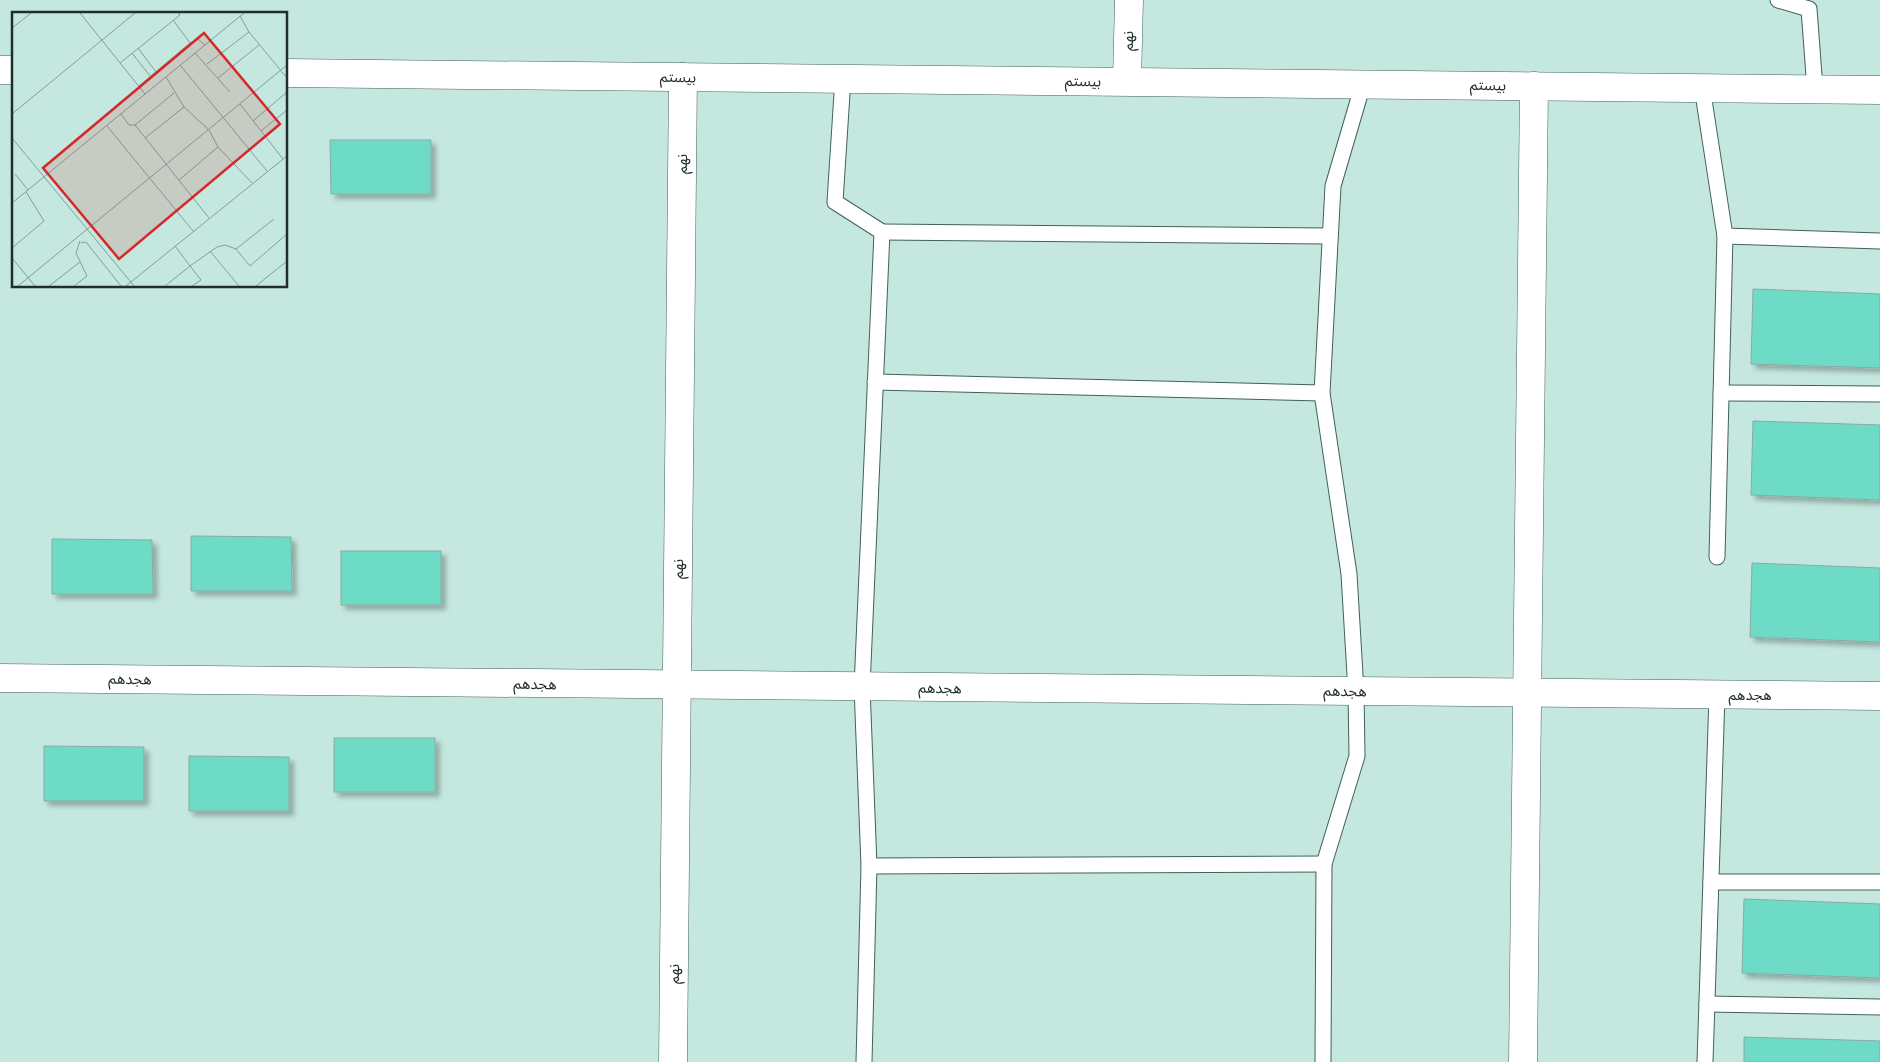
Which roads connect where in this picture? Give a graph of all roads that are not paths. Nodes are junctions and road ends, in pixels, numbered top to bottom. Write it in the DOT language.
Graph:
graph roads {
  1 [pos="1129,0"];
  2 [pos="1778,0"];
  3 [pos="288,73"];
  4 [pos="683,77"];
  5 [pos="843,78"];
  6 [pos="1127,82"];
  7 [pos="1363,84"];
  8 [pos="1534,86"];
  9 [pos="1702,87"];
  10 [pos="1815,89"];
  11 [pos="1880,90"];
  12 [pos="882,232"];
  13 [pos="1330,236"];
  14 [pos="1725,236"];
  15 [pos="1880,241"];
  16 [pos="875,382"];
  17 [pos="1322,393"];
  18 [pos="1721,394"];
  19 [pos="1880,394"];
  20 [pos="1717,557"];
  21 [pos="0,678"];
  22 [pos="676,686"];
  23 [pos="862,687"];
  24 [pos="1356,692"];
  25 [pos="1528,693"];
  26 [pos="1717,695"];
  27 [pos="1880,696"];
  28 [pos="1324,864"];
  29 [pos="869,866"];
  30 [pos="1711,882"];
  31 [pos="1880,882"];
  32 [pos="1707,1004"];
  33 [pos="1880,1007"];
  34 [pos="673,1062"];
  35 [pos="864,1062"];
  36 [pos="1323,1062"];
  37 [pos="1523,1062"];
  38 [pos="1706,1062"];
  1 -- 6 [label="street, نهم"];
  2 -- 10 [label="lane"];
  3 -- 4 [label="street, بیستم"];
  4 -- 5 [label="street, بیستم"];
  4 -- 22 [label="street, نهم"];
  5 -- 6 [label="street, بیستم"];
  5 -- 12 [label="lane"];
  6 -- 7 [label="street, بیستم"];
  7 -- 8 [label="street, بیستم"];
  7 -- 13 [label="lane"];
  8 -- 9 [label="street, بیستم"];
  8 -- 25 [label="street"];
  9 -- 10 [label="street, بیستم"];
  9 -- 14 [label="lane"];
  10 -- 11 [label="street, بیستم"];
  12 -- 13 [label="lane"];
  12 -- 16 [label="lane"];
  13 -- 17 [label="lane"];
  14 -- 15 [label="lane"];
  14 -- 18 [label="lane"];
  16 -- 17 [label="lane"];
  16 -- 23 [label="lane"];
  17 -- 24 [label="lane"];
  18 -- 19 [label="lane"];
  18 -- 20 [label="lane"];
  21 -- 22 [label="street, هجدهم"];
  22 -- 23 [label="street, هجدهم"];
  22 -- 34 [label="street, نهم"];
  23 -- 24 [label="street, هجدهم"];
  23 -- 29 [label="lane"];
  24 -- 25 [label="street, هجدهم"];
  24 -- 28 [label="lane"];
  25 -- 26 [label="street, هجدهم"];
  25 -- 37 [label="street"];
  26 -- 27 [label="street, هجدهم"];
  26 -- 30 [label="lane"];
  28 -- 29 [label="lane"];
  28 -- 36 [label="lane"];
  29 -- 35 [label="lane"];
  30 -- 31 [label="lane"];
  30 -- 32 [label="lane"];
  32 -- 33 [label="lane"];
  32 -- 38 [label="lane"];
}
